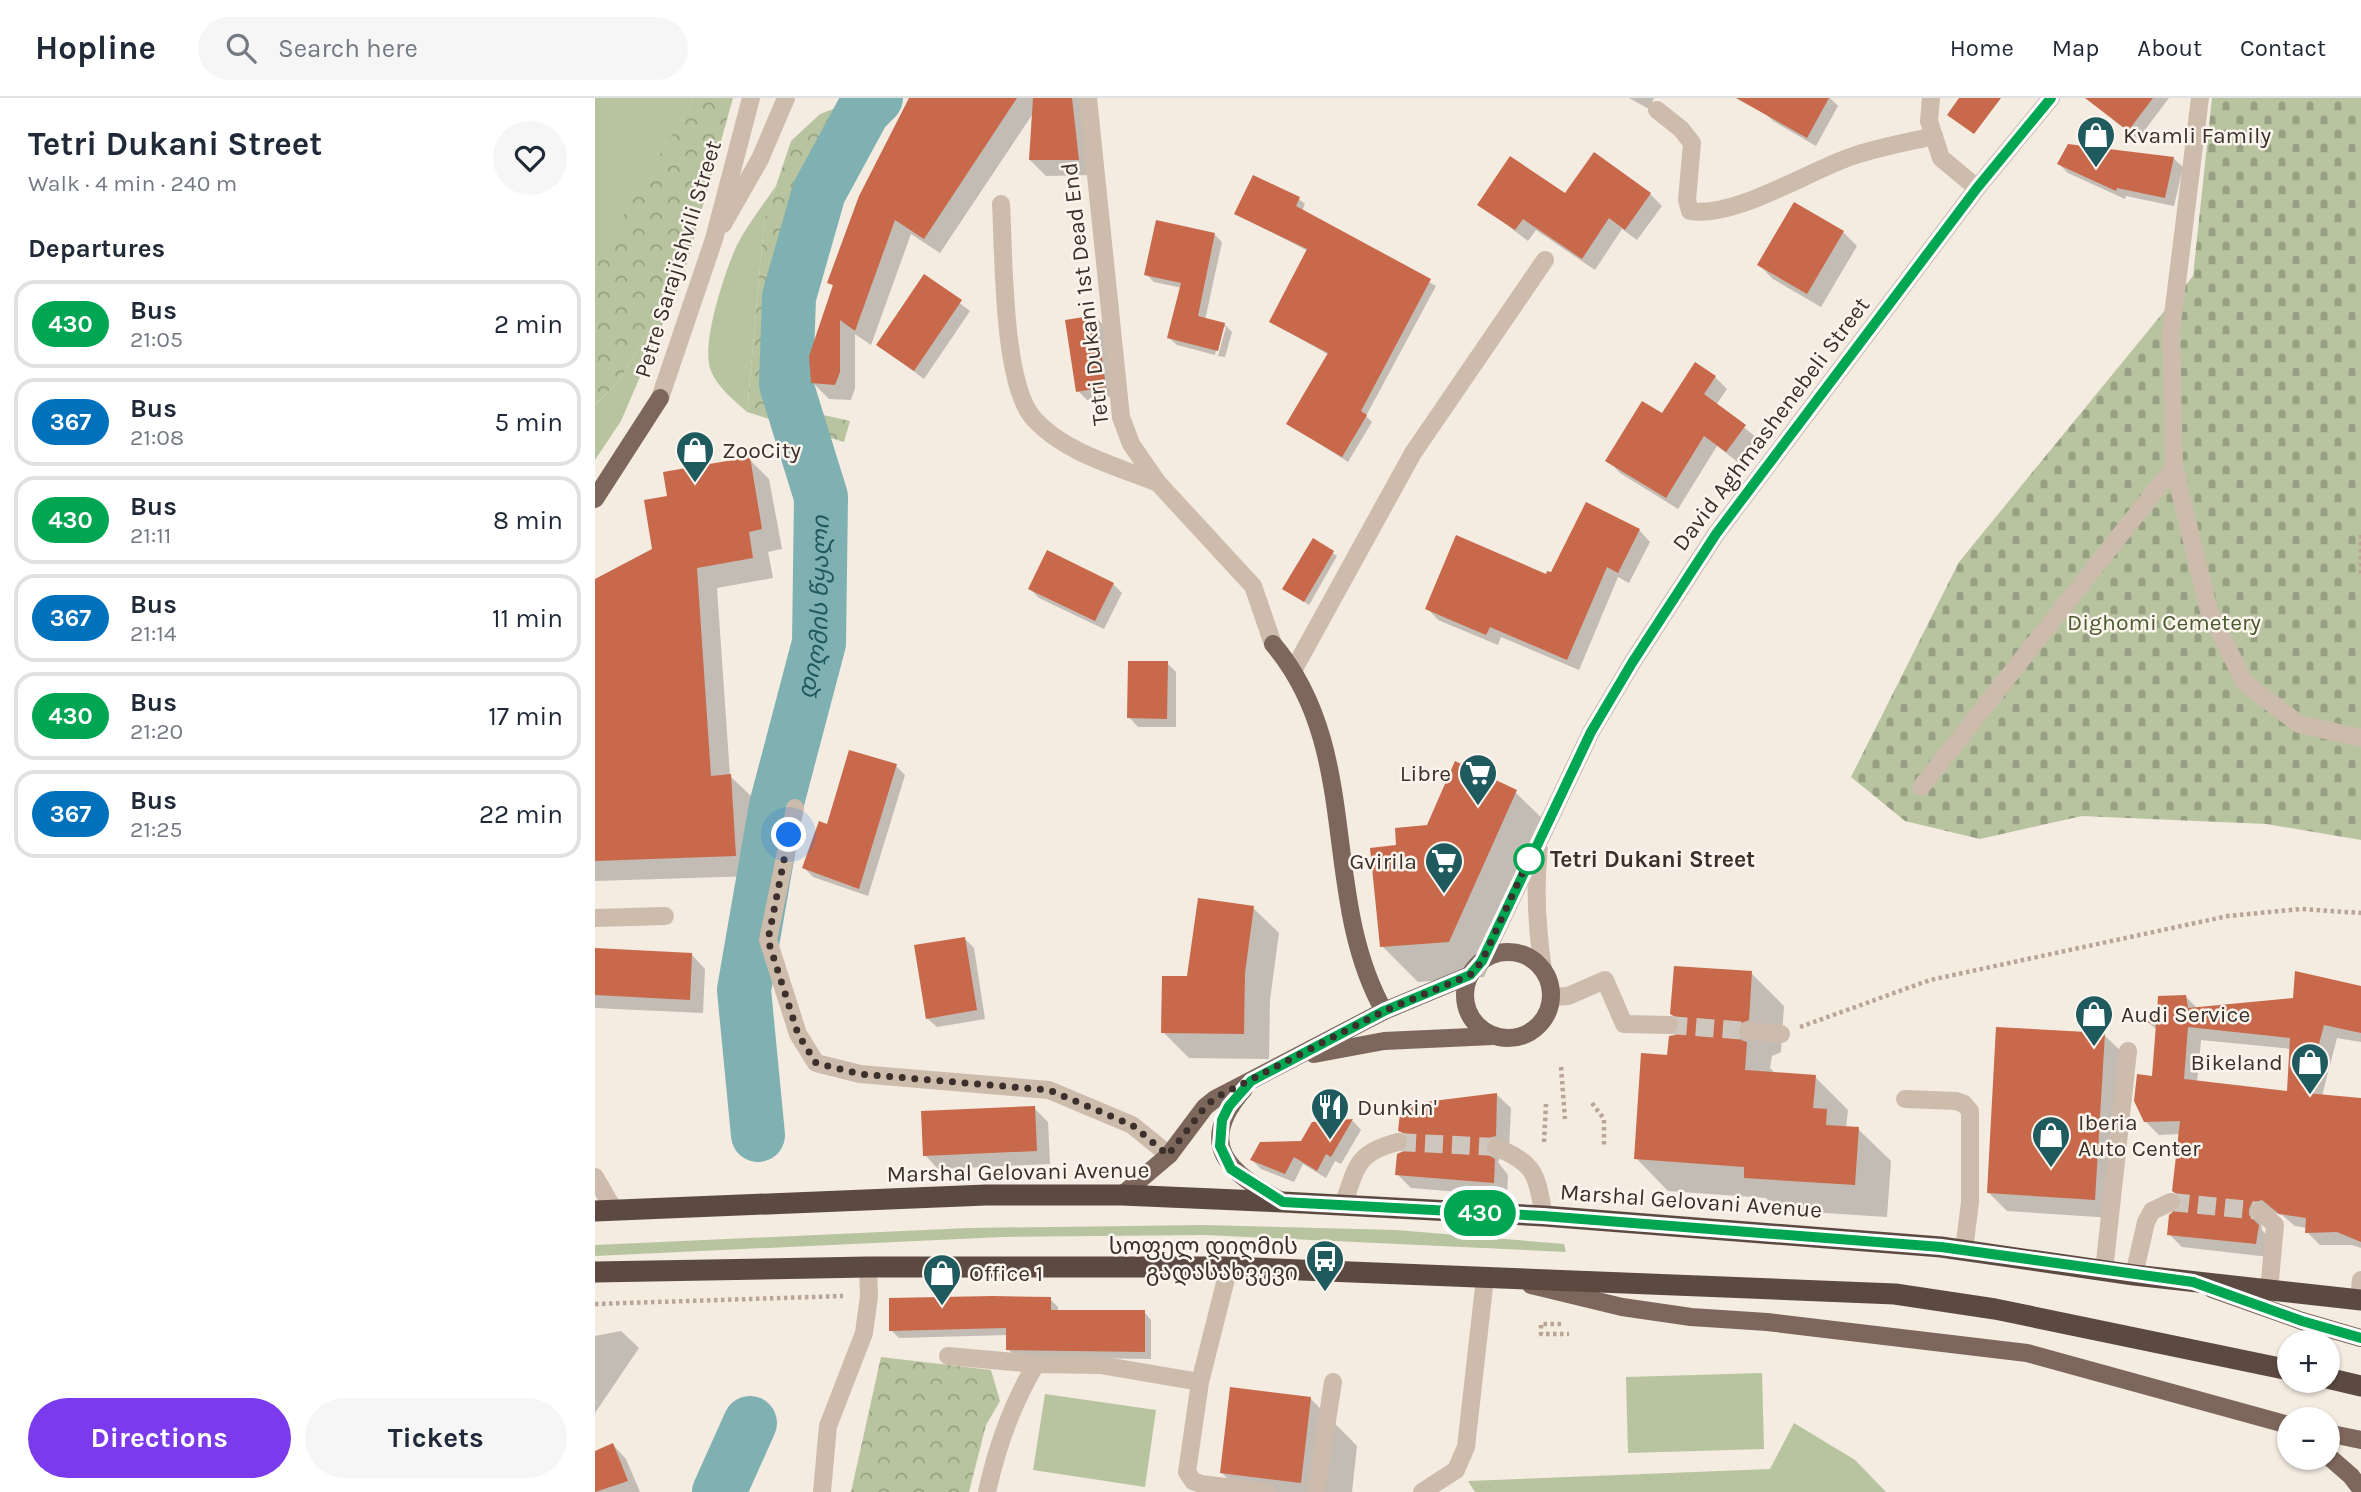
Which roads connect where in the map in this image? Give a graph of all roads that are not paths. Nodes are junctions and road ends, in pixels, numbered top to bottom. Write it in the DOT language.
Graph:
graph roads {
  1 [pos="751,98"];
  2 [pos="786,98"];
  3 [pos="1088,98"];
  4 [pos="1931,98"];
  5 [pos="2051,98"];
  6 [pos="2200,98"];
  7 [pos="1657,110"];
  8 [pos="1934,136"];
  9 [pos="1977,188"];
  10 [pos="1001,204"];
  11 [pos="714,239"];
  12 [pos="1545,260"];
  13 [pos="660,398"];
  14 [pos="2174,467"];
  15 [pos="1158,482"];
  16 [pos="595,499"];
  17 [pos="1273,644"];
  18 [pos="1294,669"];
  19 [pos="2361,738"];
  20 [pos="1921,787"];
  21 [pos="795,808"];
  22 [pos="1540,836"];
  23 [pos="665,916"];
  24 [pos="595,918"];
  25 [pos="1476,968"];
  26 [pos="1543,970"];
  27 [pos="1551,997"];
  28 [pos="1384,1011"];
  29 [pos="1669,1025"];
  30 [pos="1748,1031"];
  31 [pos="1781,1034"];
  32 [pos="1493,1036"];
  33 [pos="2128,1051"];
  34 [pos="1296,1058"];
  35 [pos="1251,1081"];
  36 [pos="1905,1099"];
  37 [pos="1398,1142"];
  38 [pos="1496,1147"];
  39 [pos="1168,1155"];
  40 [pos="595,1177"];
  41 [pos="1122,1195"];
  42 [pos="1283,1202"];
  43 [pos="2171,1202"];
  44 [pos="1343,1205"];
  45 [pos="604,1210"];
  46 [pos="2260,1212"];
  47 [pos="1543,1216"];
  48 [pos="1964,1250"];
  49 [pos="1229,1266"];
  50 [pos="868,1267"];
  51 [pos="2104,1270"];
  52 [pos="595,1272"];
  53 [pos="2134,1275"];
  54 [pos="1494,1279"];
  55 [pos="2193,1282"];
  56 [pos="2269,1291"];
  57 [pos="2360,1293"];
  58 [pos="2361,1338"];
  59 [pos="949,1356"];
  60 [pos="1036,1364"];
  61 [pos="2277,1368"];
  62 [pos="2340,1381"];
  63 [pos="1200,1382"];
  64 [pos="1333,1382"];
  65 [pos="2361,1386"];
  66 [pos="2277,1423"];
  67 [pos="2340,1436"];
  68 [pos="2361,1440"];
  69 [pos="2340,1466"];
  70 [pos="825,1467"];
  71 [pos="2361,1489"];
  72 [pos="814,1492"];
  73 [pos="822,1492"];
  74 [pos="987,1492"];
  75 [pos="1267,1492"];
  76 [pos="1316,1492"];
  77 [pos="1422,1492"];
  1 -- 11 [label="street, Petre Sarajishvili Street"];
  2 -- 11 [label="street"];
  3 -- 15 [label="street, Tetri Dukani 1st Dead End"];
  4 -- 8 [label="street"];
  5 -- 9 [label="street, David Aghmashenebeli Street"];
  6 -- 14 [label="street"];
  7 -- 8 [label="street"];
  8 -- 9 [label="street"];
  9 -- 22 [label="street, David Aghmashenebeli Street"];
  10 -- 15 [label="street"];
  11 -- 13 [label="street, Petre Sarajishvili Street"];
  12 -- 18 [label="street"];
  13 -- 16 [label="main road, Petre Sarajishvili Street"];
  14 -- 19 [label="street"];
  14 -- 20 [label="street"];
  15 -- 17 [label="street, Tetri Dukani 1st Dead End"];
  17 -- 18 [label="main road"];
  18 -- 28 [label="main road"];
  21 -- 39 [label="street"];
  22 -- 25 [label="street, David Aghmashenebeli Street"];
  22 -- 26 [label="street, David Aghmashenebeli Street"];
  23 -- 24 [label="street"];
  25 -- 26 [label="main road"];
  25 -- 28 [label="main road"];
  25 -- 32 [label="main road"];
  26 -- 27 [label="main road"];
  27 -- 29 [label="street"];
  27 -- 32 [label="main road"];
  28 -- 34 [label="main road"];
  30 -- 31 [label="street"];
  32 -- 34 [label="main road"];
  33 -- 51 [label="street"];
  34 -- 35 [label="main road"];
  35 -- 39 [label="main road"];
  35 -- 42 [label="main road"];
  36 -- 48 [label="street"];
  37 -- 44 [label="street"];
  38 -- 47 [label="street"];
  39 -- 41 [label="main road"];
  40 -- 45 [label="street"];
  41 -- 42 [label="highway, Marshal Gelovani Avenue"];
  41 -- 45 [label="highway, Marshal Gelovani Avenue"];
  42 -- 44 [label="highway, Marshal Gelovani Avenue"];
  43 -- 53 [label="street"];
  44 -- 47 [label="highway, Marshal Gelovani Avenue"];
  46 -- 56 [label="street"];
  47 -- 48 [label="highway, Marshal Gelovani Avenue"];
  48 -- 51 [label="highway, Marshal Gelovani Avenue"];
  49 -- 50 [label="highway"];
  49 -- 54 [label="highway"];
  49 -- 63 [label="street"];
  50 -- 52 [label="highway"];
  50 -- 70 [label="street"];
  51 -- 53 [label="highway, Marshal Gelovani Avenue"];
  53 -- 55 [label="highway, Marshal Gelovani Avenue"];
  54 -- 61 [label="highway"];
  54 -- 66 [label="main road"];
  54 -- 77 [label="street"];
  55 -- 56 [label="highway, Marshal Gelovani Avenue"];
  55 -- 58 [label="main road"];
  56 -- 57 [label="highway, Marshal Gelovani Avenue"];
  59 -- 60 [label="street"];
  60 -- 63 [label="street"];
  60 -- 74 [label="street"];
  62 -- 65 [label="highway"];
  63 -- 75 [label="street"];
  64 -- 76 [label="street"];
  67 -- 68 [label="main road"];
  69 -- 71 [label="main road"];
  70 -- 72 [label="street"];
  70 -- 73 [label="street"];
}
